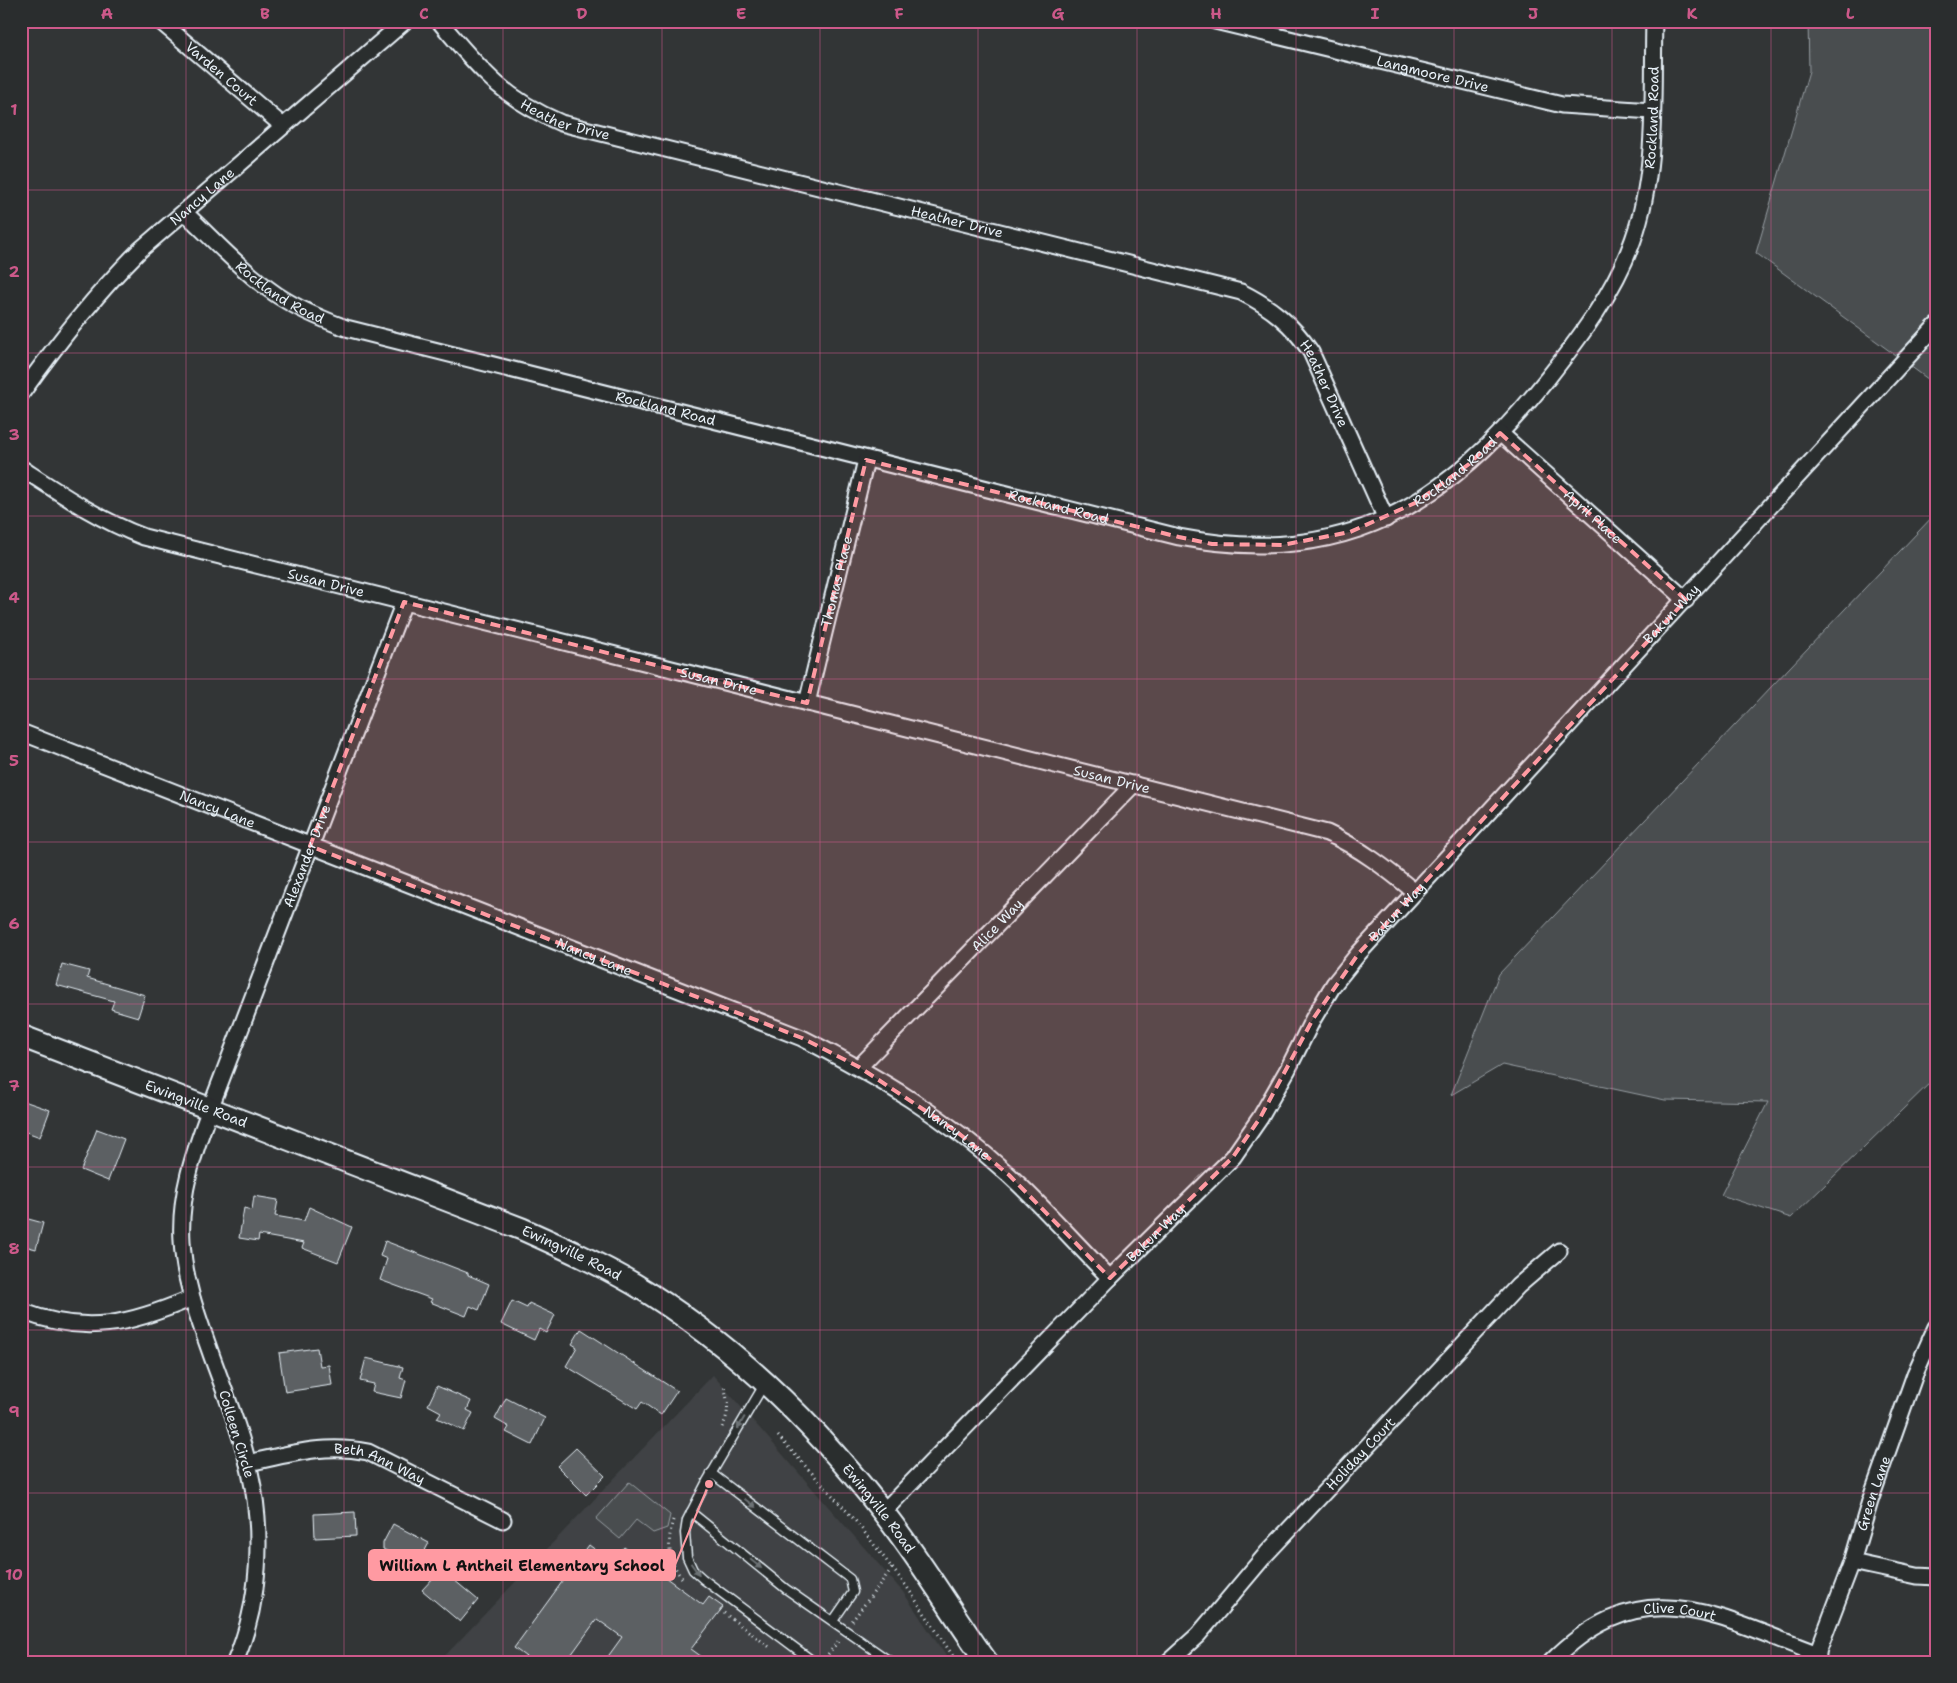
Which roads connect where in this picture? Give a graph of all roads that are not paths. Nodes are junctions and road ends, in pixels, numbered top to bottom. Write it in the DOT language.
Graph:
graph roads {
  1 [pos="160,21"];
  2 [pos="405,21"];
  3 [pos="439,21"];
  4 [pos="1215,21"];
  5 [pos="1654,21"];
  6 [pos="1273,28"];
  7 [pos="1652,111"];
  8 [pos="284,126"];
  9 [pos="184,212"];
  10 [pos="1936,326"];
  11 [pos="21,394"];
  12 [pos="1500,433"];
  13 [pos="866,460"];
  14 [pos="21,468"];
  15 [pos="1386,519"];
  16 [pos="1686,600"];
  17 [pos="404,602"];
  18 [pos="807,703"];
  19 [pos="21,732"];
  20 [pos="1134,784"];
  21 [pos="310,846"];
  22 [pos="1415,892"];
  23 [pos="21,1036"];
  24 [pos="858,1067"];
  25 [pos="210,1109"];
  26 [pos="1559,1251"];
  27 [pos="1110,1278"];
  28 [pos="192,1298"];
  29 [pos="21,1311"];
  30 [pos="1936,1327"];
  31 [pos="766,1381"];
  32 [pos="248,1462"];
  33 [pos="711,1474"];
  34 [pos="691,1512"];
  35 [pos="883,1512"];
  36 [pos="503,1520"];
  37 [pos="1852,1562"];
  38 [pos="1936,1577"];
  39 [pos="833,1621"];
  40 [pos="1816,1658"];
  41 [pos="235,1662"];
  42 [pos="814,1662"];
  43 [pos="891,1662"];
  44 [pos="987,1662"];
  45 [pos="1168,1662"];
  46 [pos="1552,1662"];
  1 -- 8 [label="street, Varden Court"];
  2 -- 8 [label="street, Nancy Lane"];
  3 -- 15 [label="street, Heather Drive"];
  4 -- 6 [label="street, Langmoore Drive"];
  5 -- 7 [label="street, Rockland Road"];
  6 -- 7 [label="street, Langmoore Drive"];
  7 -- 12 [label="street, Rockland Road"];
  8 -- 9 [label="street, Nancy Lane"];
  9 -- 11 [label="street, Nancy Lane"];
  9 -- 13 [label="street, Rockland Road"];
  10 -- 16 [label="street, Bakun Way"];
  12 -- 15 [label="street, Rockland Road"];
  12 -- 16 [label="street, April Place"];
  13 -- 15 [label="street, Rockland Road"];
  13 -- 18 [label="street, Thomas Place"];
  14 -- 17 [label="street, Susan Drive"];
  16 -- 22 [label="street, Bakun Way"];
  17 -- 18 [label="street, Susan Drive"];
  17 -- 21 [label="street, Alexander Drive"];
  18 -- 20 [label="street, Susan Drive"];
  19 -- 21 [label="street, Nancy Lane"];
  20 -- 22 [label="street, Susan Drive"];
  20 -- 24 [label="street, Alice Way"];
  21 -- 24 [label="street, Nancy Lane"];
  21 -- 25 [label="street, Alexander Drive"];
  22 -- 27 [label="street, Bakun Way"];
  23 -- 25 [label="main road, Ewingville Road"];
  24 -- 27 [label="street, Nancy Lane"];
  25 -- 28 [label="street, Colleen Circle"];
  25 -- 31 [label="main road, Ewingville Road"];
  26 -- 45 [label="street, Holiday Court"];
  27 -- 35 [label="street, Bakun Way"];
  28 -- 29 [label="street"];
  28 -- 32 [label="street, Colleen Circle"];
  30 -- 37 [label="street, Green Lane"];
  31 -- 33 [label="lane, one-way"];
  31 -- 35 [label="main road, Ewingville Road"];
  32 -- 36 [label="street, Beth Ann Way"];
  32 -- 41 [label="street, Colleen Circle"];
  33 -- 34 [label="lane"];
  33 -- 39 [label="lane, one-way"];
  34 -- 39 [label="lane, one-way"];
  34 -- 42 [label="lane, one-way"];
  35 -- 44 [label="main road, Ewingville Road"];
  37 -- 38 [label="street"];
  37 -- 40 [label="street, Green Lane"];
  39 -- 43 [label="lane"];
  40 -- 46 [label="street, Clive Court"];
}
